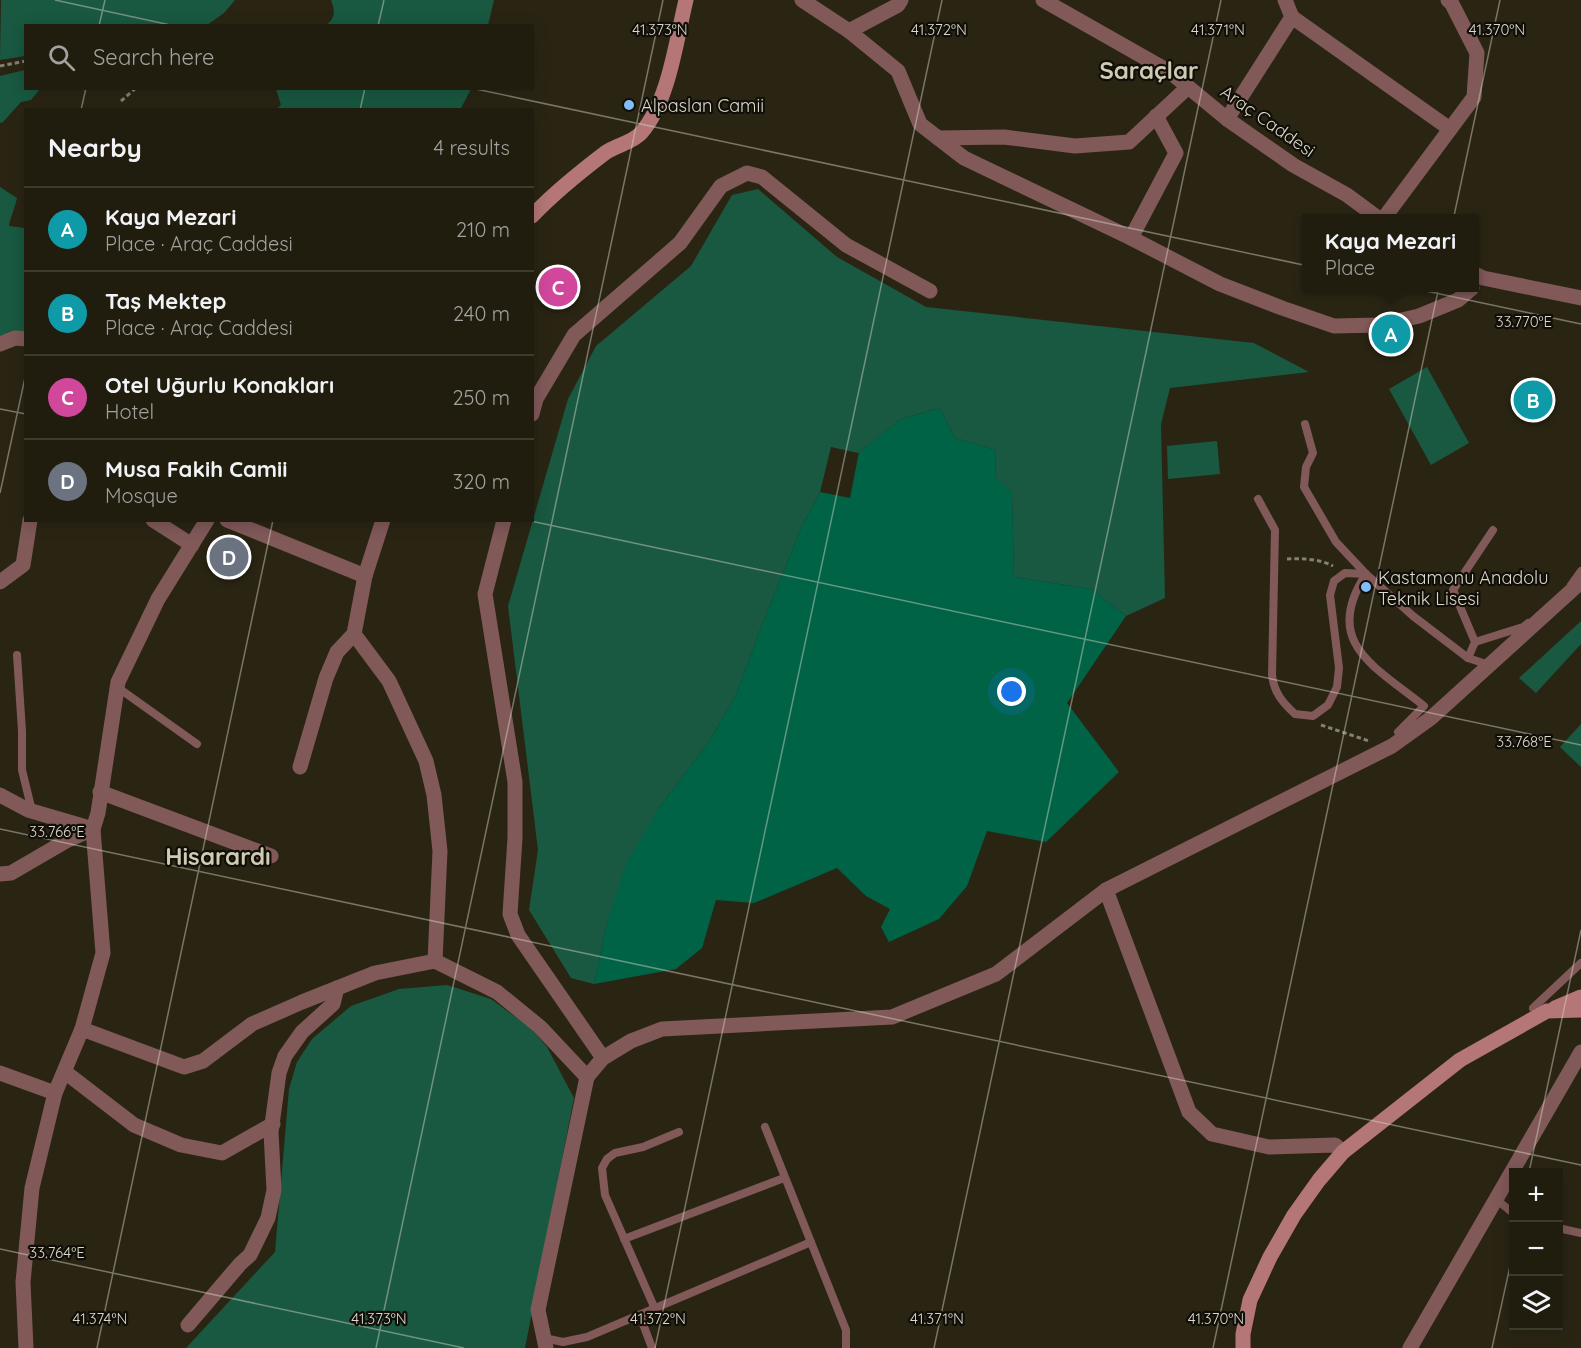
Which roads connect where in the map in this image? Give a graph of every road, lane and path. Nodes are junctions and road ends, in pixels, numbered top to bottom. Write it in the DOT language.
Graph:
graph roads {
  1 [pos="686,0"];
  2 [pos="802,0"];
  3 [pos="901,0"];
  4 [pos="1043,0"];
  5 [pos="1285,0"];
  6 [pos="1454,1"];
  7 [pos="1292,17"];
  8 [pos="849,31"];
  9 [pos="24,61"];
  10 [pos="0,66"];
  11 [pos="1188,87"];
  12 [pos="134,90"];
  13 [pos="121,101"];
  14 [pos="1156,116"];
  15 [pos="1227,119"];
  16 [pos="1450,129"];
  17 [pos="938,138"];
  18 [pos="534,214"];
  19 [pos="1372,214"];
  20 [pos="1388,214"];
  21 [pos="1131,238"];
  22 [pos="1479,281"];
  23 [pos="930,291"];
  24 [pos="1466,292"];
  25 [pos="1581,298"];
  26 [pos="24,339"];
  27 [pos="0,344"];
  28 [pos="534,403"];
  29 [pos="1305,424"];
  30 [pos="1258,499"];
  31 [pos="30,522"];
  32 [pos="156,522"];
  33 [pos="206,522"];
  34 [pos="232,522"];
  35 [pos="382,522"];
  36 [pos="503,522"];
  37 [pos="1493,530"];
  38 [pos="192,545"];
  39 [pos="1274,559"];
  40 [pos="1581,571"];
  41 [pos="1345,573"];
  42 [pos="1366,574"];
  43 [pos="365,576"];
  44 [pos="0,582"];
  45 [pos="1581,582"];
  46 [pos="354,634"];
  47 [pos="1475,642"];
  48 [pos="17,655"];
  49 [pos="1468,658"];
  50 [pos="1489,664"];
  51 [pos="117,687"];
  52 [pos="1313,716"];
  53 [pos="1398,732"];
  54 [pos="1373,742"];
  55 [pos="197,744"];
  56 [pos="300,767"];
  57 [pos="100,792"];
  58 [pos="0,795"];
  59 [pos="32,811"];
  60 [pos="93,829"];
  61 [pos="271,856"];
  62 [pos="0,874"];
  63 [pos="1106,890"];
  64 [pos="435,961"];
  65 [pos="1581,963"];
  66 [pos="337,988"];
  67 [pos="1581,997"];
  68 [pos="1581,1010"];
  69 [pos="1547,1011"];
  70 [pos="82,1029"];
  71 [pos="1581,1052"];
  72 [pos="603,1058"];
  73 [pos="65,1072"];
  74 [pos="0,1073"];
  75 [pos="587,1077"];
  76 [pos="55,1093"];
  77 [pos="273,1124"];
  78 [pos="765,1126"];
  79 [pos="679,1132"];
  80 [pos="1343,1152"];
  81 [pos="784,1178"];
  82 [pos="1496,1199"];
  83 [pos="1509,1210"];
  84 [pos="1563,1229"];
  85 [pos="1581,1233"];
  86 [pos="624,1239"];
  87 [pos="811,1242"];
  88 [pos="655,1309"];
  89 [pos="640,1316"];
  90 [pos="188,1325"];
  91 [pos="545,1343"];
  92 [pos="26,1348"];
  93 [pos="652,1348"];
  94 [pos="846,1348"];
  95 [pos="1243,1348"];
  96 [pos="1410,1348"];
  1 -- 18 [label="main road"];
  2 -- 8 [label="street"];
  3 -- 8 [label="street"];
  4 -- 11 [label="street, Araç Caddesi"];
  5 -- 7 [label="street"];
  6 -- 16 [label="street"];
  7 -- 15 [label="street"];
  7 -- 16 [label="street"];
  8 -- 17 [label="street"];
  9 -- 10 [label="path"];
  11 -- 14 [label="street"];
  11 -- 15 [label="street, Araç Caddesi"];
  12 -- 13 [label="path"];
  14 -- 17 [label="street"];
  14 -- 21 [label="street"];
  15 -- 19 [label="street, Araç Caddesi"];
  16 -- 20 [label="street"];
  17 -- 21 [label="street"];
  21 -- 24 [label="street"];
  22 -- 25 [label="street"];
  23 -- 28 [label="street"];
  26 -- 27 [label="street"];
  29 -- 42 [label="lane"];
  30 -- 39 [label="lane"];
  31 -- 44 [label="street"];
  32 -- 38 [label="street"];
  33 -- 38 [label="street"];
  34 -- 43 [label="street"];
  35 -- 43 [label="street"];
  36 -- 72 [label="street"];
  37 -- 47 [label="lane"];
  38 -- 51 [label="street"];
  39 -- 41 [label="path"];
  39 -- 52 [label="lane"];
  40 -- 47 [label="lane"];
  41 -- 42 [label="lane"];
  41 -- 52 [label="lane"];
  42 -- 49 [label="lane"];
  42 -- 53 [label="lane"];
  43 -- 46 [label="street"];
  45 -- 50 [label="street"];
  46 -- 56 [label="street"];
  46 -- 64 [label="street"];
  47 -- 49 [label="lane"];
  48 -- 59 [label="lane"];
  49 -- 50 [label="lane"];
  50 -- 63 [label="street"];
  51 -- 55 [label="lane"];
  51 -- 57 [label="street"];
  52 -- 54 [label="path"];
  57 -- 60 [label="street"];
  57 -- 61 [label="street"];
  58 -- 59 [label="street"];
  59 -- 60 [label="street"];
  60 -- 62 [label="street"];
  60 -- 70 [label="street"];
  63 -- 72 [label="street"];
  63 -- 80 [label="street"];
  64 -- 66 [label="street"];
  64 -- 75 [label="street"];
  65 -- 69 [label="lane"];
  66 -- 70 [label="street"];
  66 -- 77 [label="street"];
  67 -- 69 [label="main road"];
  68 -- 69 [label="main road"];
  69 -- 80 [label="main road"];
  70 -- 73 [label="street"];
  71 -- 82 [label="street"];
  72 -- 75 [label="street"];
  73 -- 76 [label="street"];
  73 -- 77 [label="street"];
  74 -- 76 [label="street"];
  75 -- 91 [label="street"];
  76 -- 92 [label="street"];
  77 -- 90 [label="street"];
  78 -- 81 [label="lane"];
  79 -- 86 [label="lane"];
  80 -- 95 [label="main road"];
  81 -- 86 [label="lane"];
  81 -- 87 [label="lane"];
  82 -- 83 [label="lane"];
  82 -- 96 [label="street"];
  84 -- 85 [label="lane"];
  86 -- 88 [label="lane"];
  87 -- 88 [label="lane"];
  87 -- 94 [label="lane"];
  88 -- 89 [label="lane"];
  89 -- 91 [label="lane"];
  89 -- 93 [label="lane"];
}
